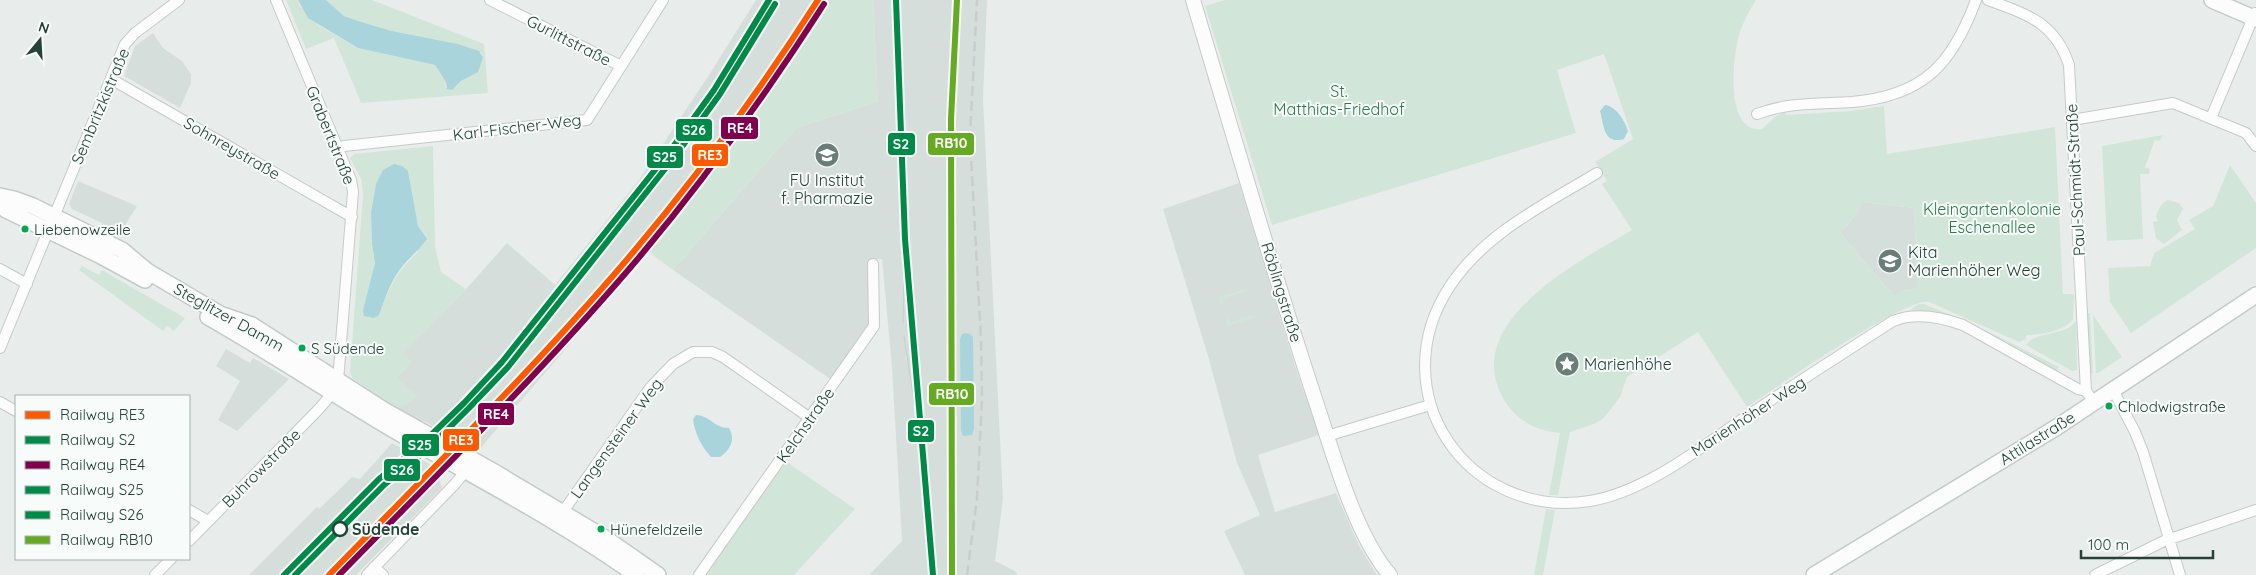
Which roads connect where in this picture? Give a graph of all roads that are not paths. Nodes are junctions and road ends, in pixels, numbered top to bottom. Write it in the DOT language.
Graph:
graph roads {
  1 [pos="179,0"];
  2 [pos="276,0"];
  3 [pos="490,0"];
  4 [pos="663,0"];
  5 [pos="1193,0"];
  6 [pos="1976,0"];
  7 [pos="1988,0"];
  8 [pos="2212,0"];
  9 [pos="2255,16"];
  10 [pos="621,66"];
  11 [pos="111,80"];
  12 [pos="1757,114"];
  13 [pos="2211,118"];
  14 [pos="2072,120"];
  15 [pos="2256,146"];
  16 [pos="337,148"];
  17 [pos="1597,173"];
  18 [pos="0,198"];
  19 [pos="54,216"];
  20 [pos="352,217"];
  21 [pos="48,231"];
  22 [pos="872,264"];
  23 [pos="0,268"];
  24 [pos="27,284"];
  25 [pos="2256,295"];
  26 [pos="0,348"];
  27 [pos="335,387"];
  28 [pos="2113,390"];
  29 [pos="2090,396"];
  30 [pos="0,402"];
  31 [pos="1430,405"];
  32 [pos="15,410"];
  33 [pos="810,418"];
  34 [pos="1327,436"];
  35 [pos="468,464"];
  36 [pos="2256,510"];
  37 [pos="190,511"];
  38 [pos="559,518"];
  39 [pos="208,522"];
  40 [pos="2169,539"];
  41 [pos="190,540"];
  42 [pos="170,560"];
  43 [pos="370,571"];
  44 [pos="155,575"];
  45 [pos="383,575"];
  46 [pos="636,575"];
  47 [pos="658,575"];
  48 [pos="699,575"];
  49 [pos="1390,575"];
  50 [pos="1814,575"];
  51 [pos="2095,575"];
  52 [pos="2180,575"];
  1 -- 11 [label="street, Sembritzkistraße"];
  2 -- 16 [label="street, Grabertstraße"];
  3 -- 10 [label="street, Gurlittstraße"];
  4 -- 10 [label="street, Karl-Fischer-Weg"];
  5 -- 34 [label="street, Röblingstraße"];
  6 -- 12 [label="street"];
  7 -- 14 [label="street, Paul-Schmidt-Straße"];
  8 -- 9 [label="main road"];
  9 -- 13 [label="street"];
  10 -- 16 [label="street, Karl-Fischer-Weg"];
  11 -- 19 [label="street, Sembritzkistraße"];
  11 -- 20 [label="street, Sohnreystraße"];
  13 -- 14 [label="street"];
  13 -- 15 [label="street"];
  14 -- 29 [label="street, Paul-Schmidt-Straße"];
  16 -- 20 [label="street, Grabertstraße"];
  17 -- 31 [label="street, Marienhöher Weg"];
  18 -- 19 [label="main road, Steglitzer Damm"];
  18 -- 21 [label="main road, Steglitzer Damm"];
  19 -- 21 [label="street, Sembritzkistraße"];
  19 -- 27 [label="main road, Steglitzer Damm"];
  20 -- 27 [label="street, Grabertstraße"];
  21 -- 24 [label="street"];
  21 -- 27 [label="main road, Steglitzer Damm"];
  22 -- 33 [label="street, Kelchstraße"];
  23 -- 24 [label="street"];
  24 -- 26 [label="street"];
  25 -- 28 [label="main road, Attilastraße"];
  27 -- 35 [label="main road, Steglitzer Damm"];
  27 -- 39 [label="street, Buhrowstraße"];
  28 -- 29 [label="main road, Attilastraße"];
  28 -- 40 [label="street"];
  29 -- 31 [label="street, Marienhöher Weg"];
  29 -- 50 [label="main road, Attilastraße"];
  30 -- 32 [label="street"];
  31 -- 34 [label="street"];
  33 -- 38 [label="street, Langensteiner Weg"];
  33 -- 48 [label="street, Kelchstraße"];
  34 -- 49 [label="street, Röblingstraße"];
  35 -- 38 [label="main road, Steglitzer Damm"];
  35 -- 43 [label="street"];
  36 -- 40 [label="street"];
  37 -- 39 [label="street"];
  38 -- 46 [label="main road, Steglitzer Damm"];
  38 -- 47 [label="main road, Steglitzer Damm"];
  39 -- 41 [label="street, Buhrowstraße"];
  40 -- 51 [label="street"];
  40 -- 52 [label="street"];
  42 -- 44 [label="street"];
  43 -- 45 [label="street"];
}
